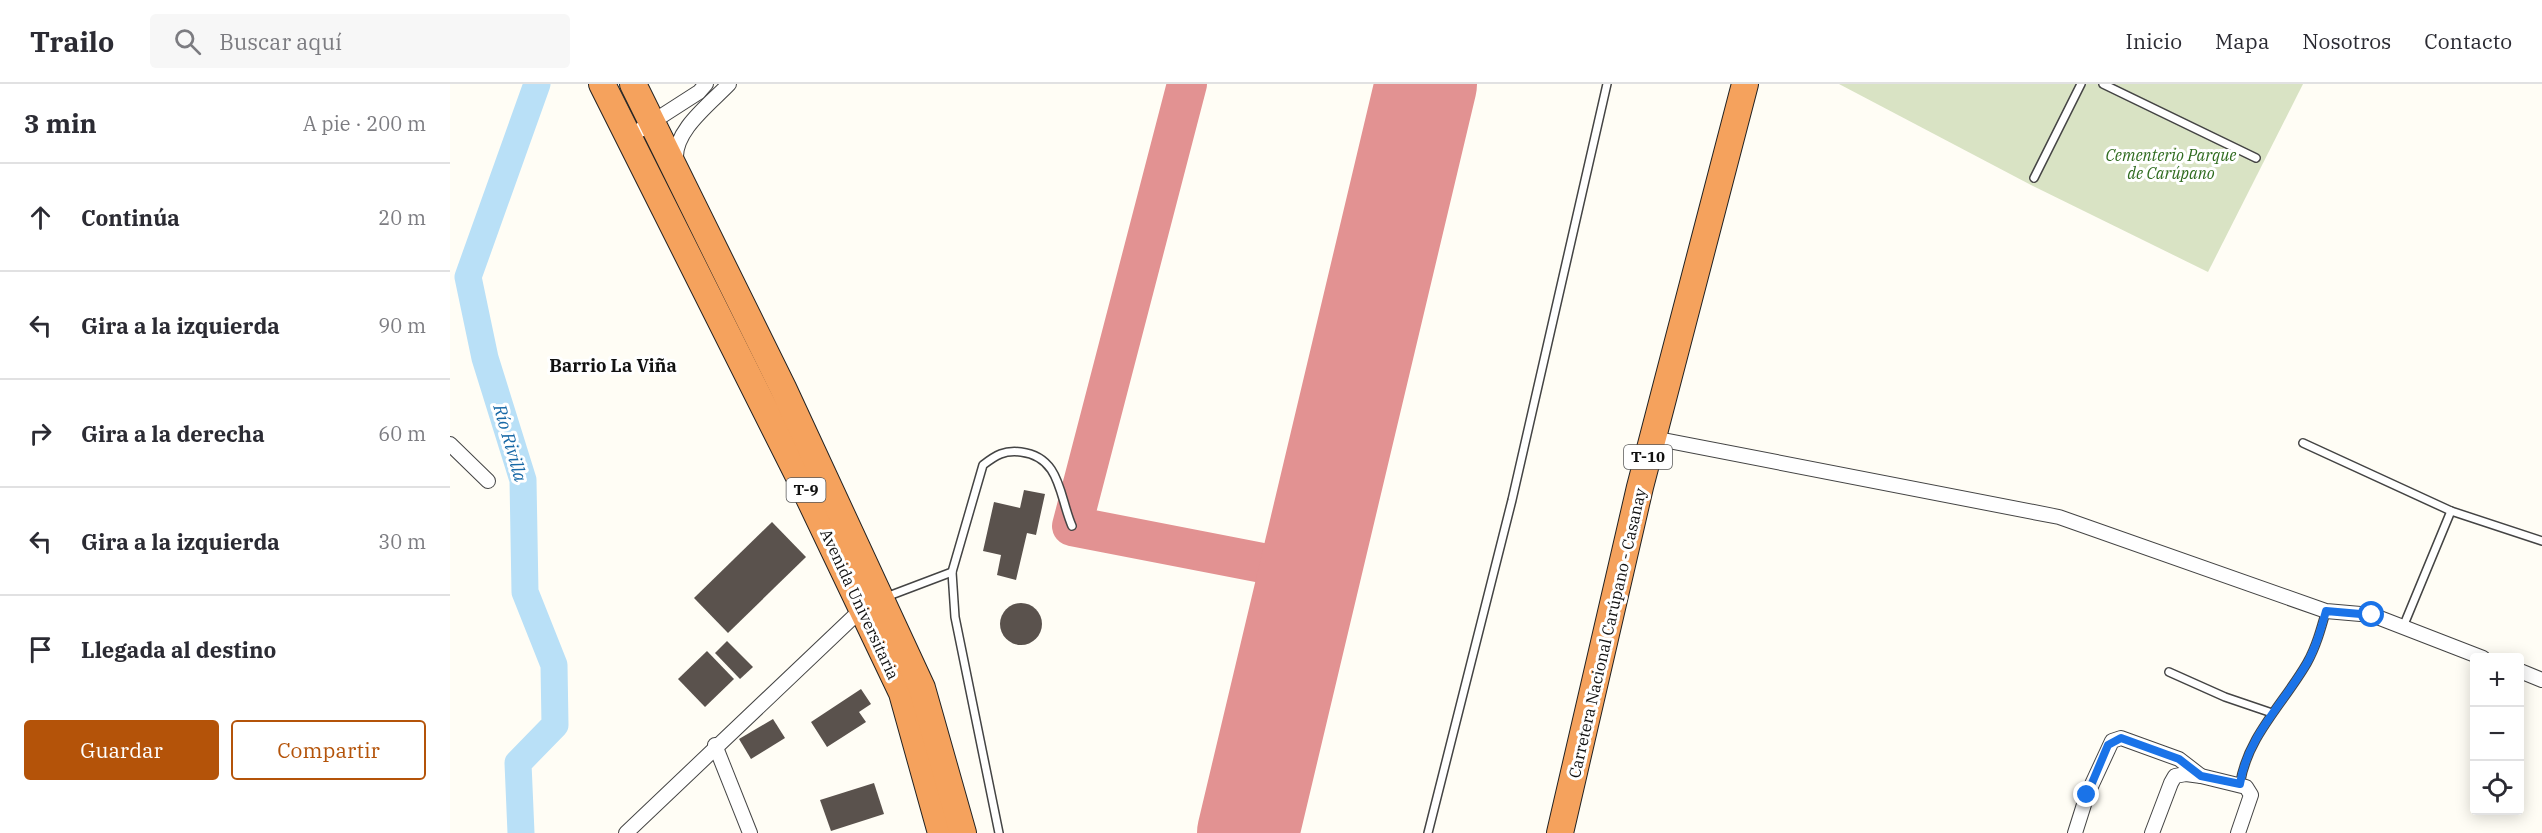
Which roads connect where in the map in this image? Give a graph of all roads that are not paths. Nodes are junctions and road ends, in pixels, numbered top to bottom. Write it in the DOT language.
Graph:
graph roads {
  1 [pos="602,84"];
  2 [pos="633,84"];
  3 [pos="706,84"];
  4 [pos="729,84"];
  5 [pos="1607,84"];
  6 [pos="1745,84"];
  7 [pos="2081,84"];
  8 [pos="2103,84"];
  9 [pos="652,124"];
  10 [pos="672,142"];
  11 [pos="635,148"];
  12 [pos="2256,158"];
  13 [pos="2034,178"];
  14 [pos="1653,438"];
  15 [pos="2303,442"];
  16 [pos="450,444"];
  17 [pos="488,481"];
  18 [pos="2451,511"];
  19 [pos="1072,526"];
  20 [pos="2542,541"];
  21 [pos="952,572"];
  22 [pos="872,602"];
  23 [pos="2326,611"];
  24 [pos="2403,627"];
  25 [pos="2472,653"];
  26 [pos="2169,672"];
  27 [pos="2524,673"];
  28 [pos="2542,680"];
  29 [pos="2272,713"];
  30 [pos="715,745"];
  31 [pos="2201,776"];
  32 [pos="2240,784"];
  33 [pos="626,833"];
  34 [pos="750,833"];
  35 [pos="941,833"];
  36 [pos="963,833"];
  37 [pos="999,833"];
  38 [pos="1428,833"];
  39 [pos="1560,833"];
  40 [pos="2075,833"];
  41 [pos="2152,833"];
  42 [pos="2238,833"];
  1 -- 11 [label="highway, T-9"];
  2 -- 9 [label="highway, T-9"];
  3 -- 9 [label="street"];
  4 -- 10 [label="street"];
  5 -- 38 [label="lane"];
  6 -- 14 [label="highway, Carretera Nacional Carúpano - Casanay / T-10"];
  7 -- 13 [label="lane"];
  8 -- 12 [label="lane"];
  9 -- 10 [label="highway, T-9"];
  9 -- 11 [label="street"];
  10 -- 11 [label="street"];
  10 -- 22 [label="highway, Avenida Universitaria / T-9"];
  11 -- 22 [label="highway, Avenida Universitaria / T-9"];
  14 -- 23 [label="street"];
  14 -- 39 [label="highway, Carretera Nacional Carúpano - Casanay / T-10"];
  15 -- 18 [label="lane"];
  16 -- 17 [label="street"];
  18 -- 20 [label="lane"];
  18 -- 24 [label="lane"];
  19 -- 21 [label="lane"];
  21 -- 22 [label="lane"];
  21 -- 37 [label="lane"];
  22 -- 30 [label="street"];
  22 -- 35 [label="highway, Avenida Universitaria / T-9"];
  22 -- 36 [label="highway, Avenida Universitaria / T-9"];
  23 -- 24 [label="street"];
  23 -- 29 [label="lane"];
  24 -- 25 [label="street"];
  26 -- 29 [label="lane"];
  27 -- 28 [label="street"];
  29 -- 32 [label="lane"];
  30 -- 33 [label="street"];
  30 -- 34 [label="street"];
  31 -- 32 [label="street"];
  31 -- 40 [label="street"];
  31 -- 41 [label="street"];
  32 -- 42 [label="street"];
}
